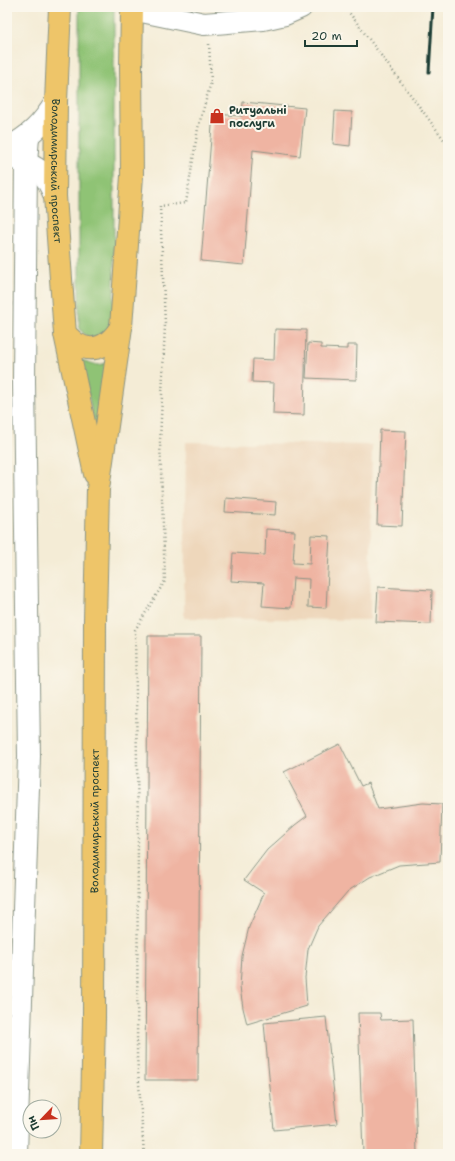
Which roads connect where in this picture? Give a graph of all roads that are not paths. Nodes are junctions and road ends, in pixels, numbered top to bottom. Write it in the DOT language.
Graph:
graph roads {
  1 [pos="60,7"];
  2 [pos="301,7"];
  3 [pos="132,8"];
  4 [pos="56,102"];
  5 [pos="28,137"];
  6 [pos="7,149"];
  7 [pos="16,160"];
  8 [pos="55,196"];
  9 [pos="121,327"];
  10 [pos="65,334"];
  11 [pos="98,489"];
  12 [pos="14,1017"];
  13 [pos="16,1154"];
  14 [pos="91,1154"];
  1 -- 4 [label="main road, Володимирський проспект"];
  2 -- 3 [label="street"];
  3 -- 9 [label="main road, Володимирський проспект"];
  4 -- 5 [label="street"];
  4 -- 8 [label="main road, Володимирський проспект"];
  5 -- 6 [label="street"];
  5 -- 7 [label="street"];
  7 -- 8 [label="street"];
  7 -- 12 [label="street"];
  8 -- 10 [label="main road, Володимирський проспект"];
  9 -- 10 [label="main road"];
  9 -- 11 [label="main road, Володимирський проспект"];
  10 -- 11 [label="main road, Володимирський проспект"];
  11 -- 14 [label="main road, Володимирський проспект"];
  12 -- 13 [label="street"];
}
